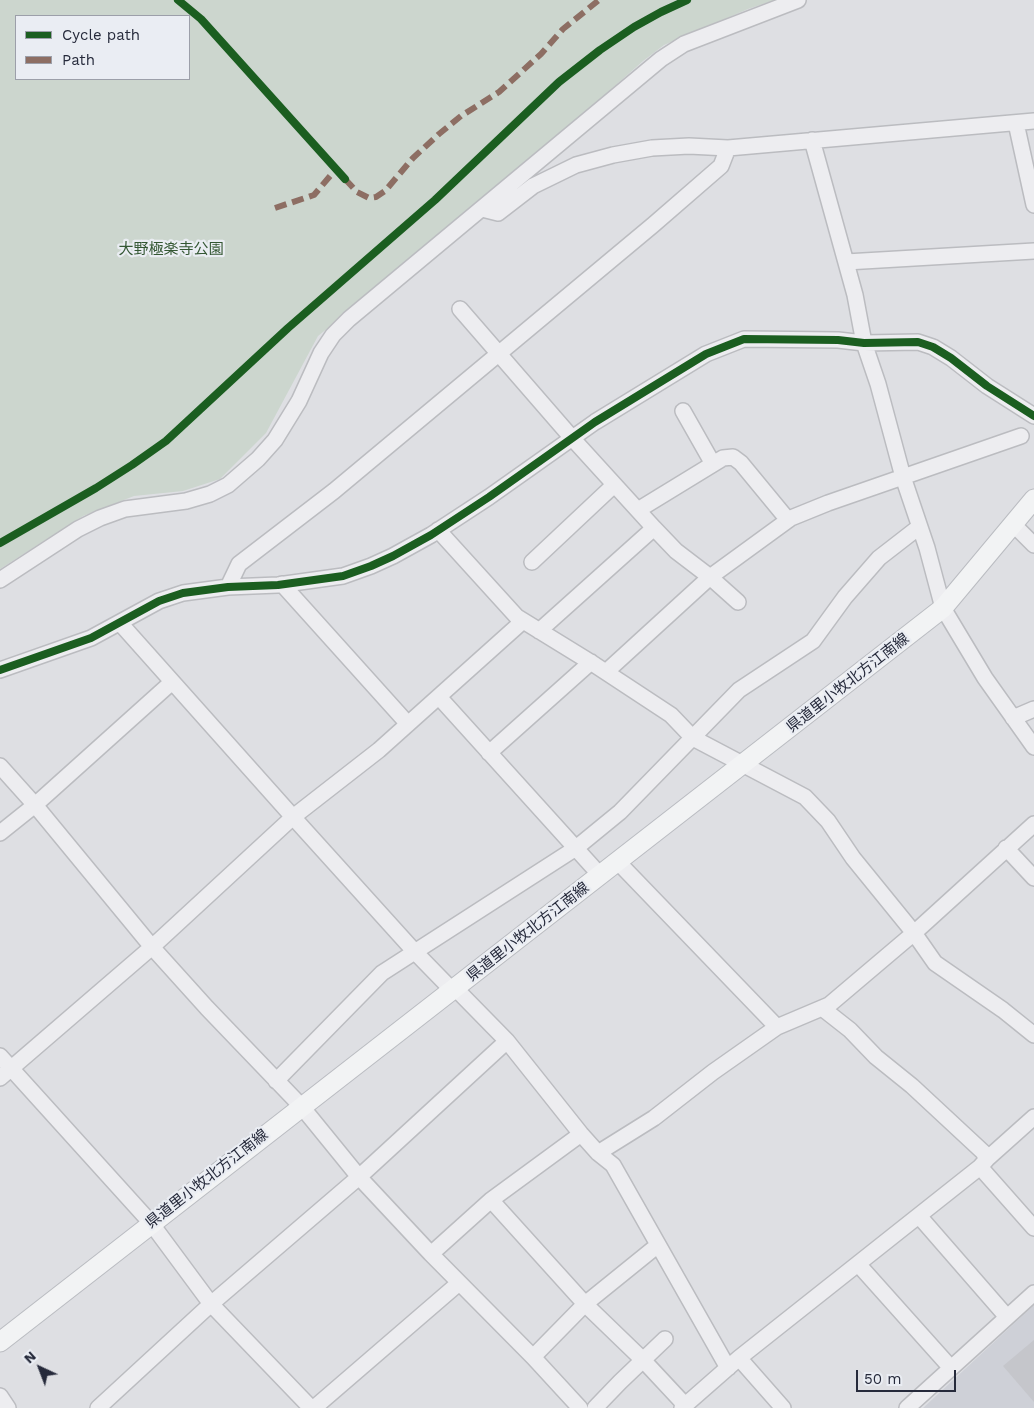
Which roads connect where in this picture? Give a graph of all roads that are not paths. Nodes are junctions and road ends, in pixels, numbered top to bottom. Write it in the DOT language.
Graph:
graph roads {
  1 [pos="798,0"];
  2 [pos="1034,122"];
  3 [pos="1016,123"];
  4 [pos="812,140"];
  5 [pos="728,148"];
  6 [pos="1034,205"];
  7 [pos="482,209"];
  8 [pos="1034,251"];
  9 [pos="846,262"];
  10 [pos="460,309"];
  11 [pos="864,343"];
  12 [pos="500,354"];
  13 [pos="683,411"];
  14 [pos="1034,416"];
  15 [pos="1021,436"];
  16 [pos="572,438"];
  17 [pos="713,464"];
  18 [pos="903,477"];
  19 [pos="614,485"];
  20 [pos="1034,499"];
  21 [pos="638,510"];
  22 [pos="788,520"];
  23 [pos="1012,524"];
  24 [pos="919,526"];
  25 [pos="654,528"];
  26 [pos="438,530"];
  27 [pos="1034,545"];
  28 [pos="532,562"];
  29 [pos="710,577"];
  30 [pos="0,580"];
  31 [pos="282,584"];
  32 [pos="228,588"];
  33 [pos="738,602"];
  34 [pos="943,608"];
  35 [pos="523,621"];
  36 [pos="120,623"];
  37 [pos="539,631"];
  38 [pos="590,662"];
  39 [pos="0,670"];
  40 [pos="606,672"];
  41 [pos="172,682"];
  42 [pos="439,697"];
  43 [pos="1034,709"];
  44 [pos="1013,718"];
  45 [pos="408,724"];
  46 [pos="693,738"];
  47 [pos="1034,747"];
  48 [pos="490,753"];
  49 [pos="743,765"];
  50 [pos="0,766"];
  51 [pos="36,805"];
  52 [pos="293,817"];
  53 [pos="1034,824"];
  54 [pos="0,833"];
  55 [pos="576,848"];
  56 [pos="1006,848"];
  57 [pos="617,861"];
  58 [pos="600,875"];
  59 [pos="1034,878"];
  60 [pos="914,934"];
  61 [pos="152,947"];
  62 [pos="415,952"];
  63 [pos="455,990"];
  64 [pos="822,1008"];
  65 [pos="777,1027"];
  66 [pos="1034,1035"];
  67 [pos="506,1041"];
  68 [pos="0,1056"];
  69 [pos="5,1073"];
  70 [pos="276,1081"];
  71 [pos="302,1107"];
  72 [pos="1034,1117"];
  73 [pos="580,1134"];
  74 [pos="598,1152"];
  75 [pos="984,1163"];
  76 [pos="360,1177"];
  77 [pos="491,1200"];
  78 [pos="919,1216"];
  79 [pos="151,1223"];
  80 [pos="1034,1228"];
  81 [pos="658,1245"];
  82 [pos="431,1254"];
  83 [pos="858,1264"];
  84 [pos="459,1283"];
  85 [pos="1034,1293"];
  86 [pos="211,1304"];
  87 [pos="585,1304"];
  88 [pos="1007,1317"];
  89 [pos="665,1338"];
  90 [pos="0,1342"];
  91 [pos="533,1357"];
  92 [pos="643,1360"];
  93 [pos="733,1363"];
  94 [pos="951,1368"];
  95 [pos="0,1396"];
  96 [pos="684,1407"];
  97 [pos="8,1408"];
  98 [pos="98,1408"];
  99 [pos="313,1408"];
  100 [pos="580,1408"];
  101 [pos="595,1408"];
  102 [pos="783,1408"];
  103 [pos="907,1408"];
  1 -- 7 [label="street"];
  2 -- 3 [label="street"];
  3 -- 4 [label="street"];
  3 -- 6 [label="street"];
  4 -- 5 [label="street"];
  4 -- 9 [label="street"];
  5 -- 7 [label="street"];
  5 -- 12 [label="street"];
  7 -- 30 [label="street"];
  8 -- 9 [label="street"];
  9 -- 11 [label="street"];
  10 -- 12 [label="street"];
  11 -- 14 [label="street"];
  11 -- 16 [label="street"];
  11 -- 18 [label="street"];
  12 -- 16 [label="street"];
  12 -- 32 [label="street"];
  13 -- 17 [label="street"];
  15 -- 18 [label="street"];
  16 -- 19 [label="street"];
  16 -- 26 [label="street"];
  17 -- 21 [label="street"];
  17 -- 22 [label="street"];
  18 -- 22 [label="street"];
  18 -- 24 [label="street"];
  19 -- 21 [label="street"];
  19 -- 28 [label="street"];
  20 -- 23 [label="main road, 県道里小牧北方江南線"];
  21 -- 25 [label="street"];
  22 -- 29 [label="street"];
  23 -- 27 [label="street"];
  23 -- 34 [label="main road, 県道里小牧北方江南線"];
  24 -- 34 [label="street"];
  24 -- 46 [label="street"];
  25 -- 29 [label="street"];
  25 -- 37 [label="street"];
  26 -- 31 [label="street"];
  26 -- 35 [label="street"];
  29 -- 33 [label="street"];
  29 -- 40 [label="street"];
  31 -- 32 [label="street"];
  31 -- 45 [label="street"];
  32 -- 36 [label="street"];
  34 -- 44 [label="street"];
  34 -- 49 [label="main road, 県道里小牧北方江南線"];
  35 -- 37 [label="street"];
  35 -- 42 [label="street"];
  36 -- 39 [label="street"];
  36 -- 41 [label="street"];
  37 -- 38 [label="street"];
  38 -- 40 [label="street"];
  38 -- 48 [label="street"];
  40 -- 46 [label="street"];
  41 -- 51 [label="street"];
  41 -- 52 [label="street"];
  42 -- 45 [label="street"];
  42 -- 48 [label="street"];
  43 -- 44 [label="street"];
  44 -- 47 [label="street"];
  45 -- 52 [label="street"];
  46 -- 49 [label="street"];
  46 -- 55 [label="street"];
  48 -- 55 [label="street"];
  49 -- 57 [label="main road, 県道里小牧北方江南線"];
  49 -- 60 [label="street"];
  50 -- 51 [label="street"];
  51 -- 54 [label="street"];
  51 -- 61 [label="street"];
  52 -- 61 [label="street"];
  52 -- 62 [label="street"];
  53 -- 56 [label="street"];
  55 -- 58 [label="street"];
  55 -- 62 [label="street"];
  56 -- 59 [label="street"];
  56 -- 60 [label="street"];
  57 -- 58 [label="main road, 県道里小牧北方江南線"];
  57 -- 65 [label="street"];
  58 -- 63 [label="main road, 県道里小牧北方江南線"];
  60 -- 64 [label="street"];
  60 -- 66 [label="street"];
  61 -- 69 [label="street"];
  61 -- 70 [label="street"];
  62 -- 63 [label="street"];
  62 -- 70 [label="street"];
  63 -- 67 [label="street"];
  63 -- 71 [label="main road, 県道里小牧北方江南線"];
  64 -- 65 [label="street"];
  64 -- 75 [label="street"];
  65 -- 74 [label="street"];
  67 -- 73 [label="street"];
  67 -- 76 [label="street"];
  68 -- 69 [label="street"];
  69 -- 79 [label="street"];
  70 -- 71 [label="street"];
  71 -- 76 [label="street"];
  71 -- 79 [label="main road, 県道里小牧北方江南線"];
  72 -- 75 [label="street"];
  73 -- 74 [label="street"];
  73 -- 77 [label="street"];
  74 -- 81 [label="street"];
  75 -- 78 [label="street"];
  75 -- 80 [label="street"];
  76 -- 82 [label="street"];
  76 -- 86 [label="street"];
  77 -- 82 [label="street"];
  77 -- 87 [label="street"];
  78 -- 83 [label="street"];
  78 -- 88 [label="street"];
  79 -- 86 [label="street"];
  79 -- 90 [label="main road, 県道里小牧北方江南線"];
  81 -- 87 [label="street"];
  81 -- 93 [label="street"];
  82 -- 84 [label="street"];
  83 -- 93 [label="street"];
  83 -- 94 [label="street"];
  84 -- 91 [label="street"];
  84 -- 99 [label="street"];
  85 -- 88 [label="street"];
  86 -- 98 [label="street"];
  86 -- 99 [label="street"];
  87 -- 91 [label="street"];
  87 -- 92 [label="street"];
  88 -- 94 [label="street"];
  89 -- 92 [label="street"];
  91 -- 100 [label="street"];
  92 -- 96 [label="street"];
  92 -- 101 [label="street"];
  93 -- 96 [label="street"];
  93 -- 102 [label="street"];
  94 -- 103 [label="street"];
  95 -- 97 [label="street"];
}
